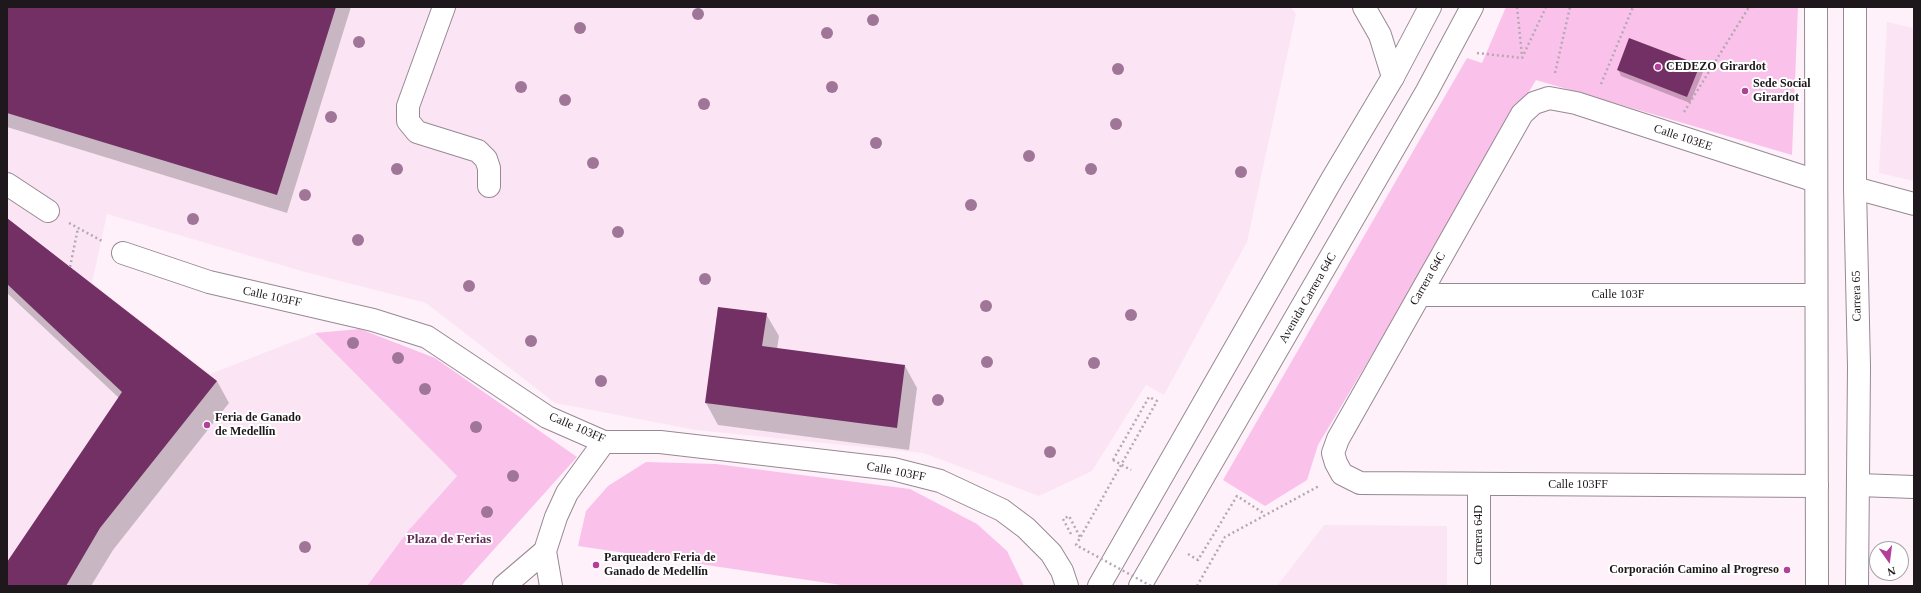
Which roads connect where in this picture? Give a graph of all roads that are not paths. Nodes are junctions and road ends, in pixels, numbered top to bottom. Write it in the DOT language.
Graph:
graph roads {
  1 [pos="444,7"];
  2 [pos="1364,7"];
  3 [pos="1430,7"];
  4 [pos="1472,7"];
  5 [pos="1816,7"];
  6 [pos="1855,7"];
  7 [pos="1393,77"];
  8 [pos="1549,98"];
  9 [pos="1816,181"];
  10 [pos="7,184"];
  11 [pos="489,186"];
  12 [pos="1855,188"];
  13 [pos="1914,204"];
  14 [pos="48,211"];
  15 [pos="123,252"];
  16 [pos="1420,294"];
  17 [pos="1816,295"];
  18 [pos="604,442"];
  19 [pos="1342,474"];
  20 [pos="1479,484"];
  21 [pos="1858,485"];
  22 [pos="1817,486"];
  23 [pos="1914,487"];
  24 [pos="545,551"];
  25 [pos="504,586"];
  26 [pos="551,586"];
  27 [pos="1068,586"];
  28 [pos="1099,586"];
  29 [pos="1140,586"];
  30 [pos="1479,586"];
  31 [pos="1817,586"];
  32 [pos="1858,586"];
  1 -- 11 [label="street"];
  2 -- 7 [label="street"];
  3 -- 7 [label="street"];
  4 -- 29 [label="street, Avenida Carrera 64C"];
  5 -- 9 [label="street"];
  6 -- 12 [label="street, Carrera 65"];
  7 -- 28 [label="street"];
  8 -- 9 [label="street, Calle 103EE"];
  8 -- 16 [label="street, Carrera 64C"];
  9 -- 17 [label="street"];
  10 -- 14 [label="street"];
  12 -- 13 [label="street"];
  12 -- 21 [label="street, Carrera 65"];
  15 -- 18 [label="street, Calle 103FF"];
  16 -- 17 [label="street, Calle 103F"];
  16 -- 19 [label="street, Carrera 64C"];
  17 -- 22 [label="street"];
  18 -- 24 [label="street"];
  18 -- 27 [label="street, Calle 103FF"];
  19 -- 20 [label="street, Calle 103FF"];
  20 -- 22 [label="street, Calle 103FF"];
  20 -- 30 [label="street, Carrera 64D"];
  21 -- 23 [label="street"];
  21 -- 32 [label="street, Carrera 65"];
  22 -- 31 [label="street"];
  24 -- 25 [label="street"];
  24 -- 26 [label="street"];
}
